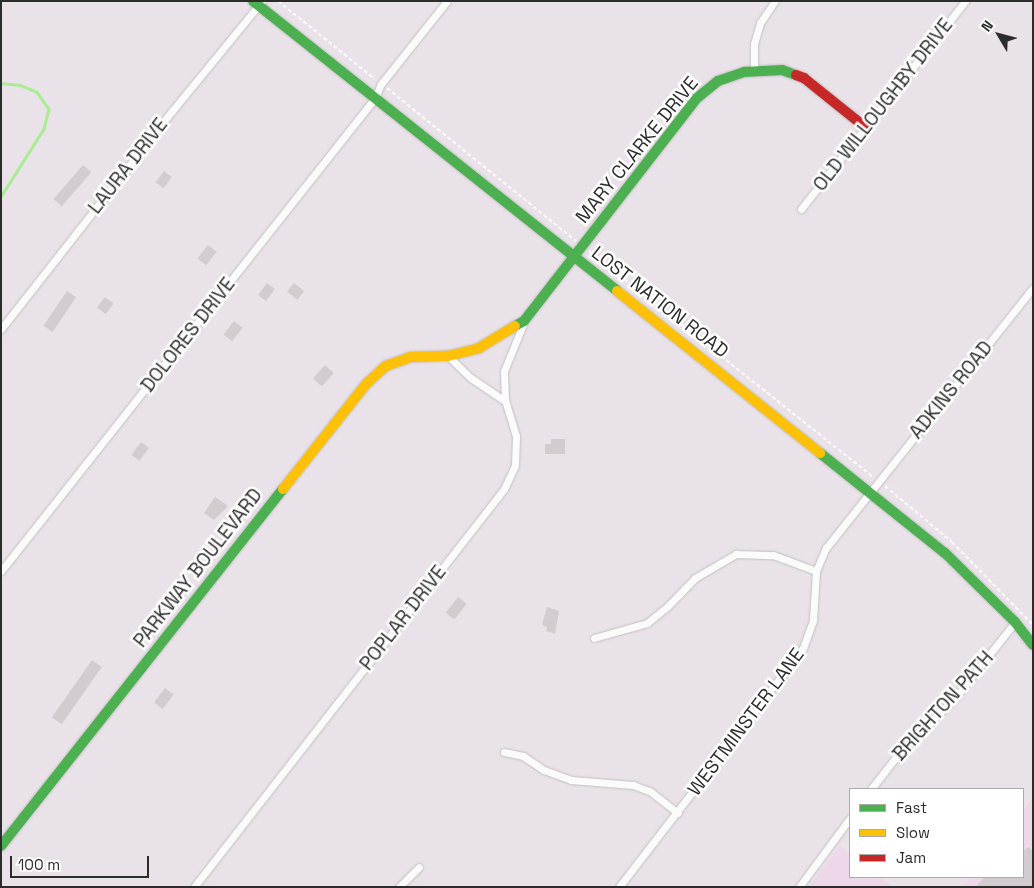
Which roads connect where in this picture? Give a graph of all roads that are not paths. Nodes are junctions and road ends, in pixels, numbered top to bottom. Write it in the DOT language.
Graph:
graph roads {
  1 [pos="447,1"];
  2 [pos="775,1"];
  3 [pos="965,1"];
  4 [pos="257,2"];
  5 [pos="754,70"];
  6 [pos="376,98"];
  7 [pos="865,127"];
  8 [pos="801,209"];
  9 [pos="574,257"];
  10 [pos="1033,288"];
  11 [pos="524,321"];
  12 [pos="1,330"];
  13 [pos="448,356"];
  14 [pos="505,401"];
  15 [pos="871,492"];
  16 [pos="1,571"];
  17 [pos="816,571"];
  18 [pos="1015,622"];
  19 [pos="594,638"];
  20 [pos="1033,645"];
  21 [pos="504,752"];
  22 [pos="872,788"];
  23 [pos="678,813"];
  24 [pos="849,819"];
  25 [pos="1,846"];
  26 [pos="419,867"];
  27 [pos="194,887"];
  28 [pos="399,887"];
  29 [pos="619,887"];
  30 [pos="799,887"];
  1 -- 6 [label="street, DOLORES DRIVE"];
  2 -- 5 [label="street"];
  3 -- 7 [label="street, OLD WILLOUGHBY DRIVE"];
  4 -- 6 [label="street, LOST NATION ROAD"];
  4 -- 12 [label="street, LAURA DRIVE"];
  5 -- 7 [label="street, MARY CLARKE DRIVE"];
  5 -- 9 [label="street, MARY CLARKE DRIVE"];
  6 -- 9 [label="street, LOST NATION ROAD"];
  6 -- 16 [label="street, DOLORES DRIVE"];
  7 -- 8 [label="street, OLD WILLOUGHBY DRIVE"];
  9 -- 11 [label="street, PARKWAY BOULEVARD"];
  9 -- 15 [label="street, LOST NATION ROAD"];
  10 -- 15 [label="street, ADKINS ROAD"];
  11 -- 13 [label="street, PARKWAY BOULEVARD"];
  11 -- 14 [label="street, POPLAR DRIVE"];
  13 -- 14 [label="street"];
  13 -- 25 [label="street, PARKWAY BOULEVARD"];
  14 -- 27 [label="street, POPLAR DRIVE"];
  15 -- 17 [label="street, WESTMINSTER LANE"];
  15 -- 18 [label="street, LOST NATION ROAD"];
  17 -- 19 [label="street"];
  17 -- 23 [label="street, WESTMINSTER LANE"];
  18 -- 20 [label="street, LOST NATION ROAD"];
  18 -- 22 [label="street, BRIGHTON PATH"];
  21 -- 23 [label="street"];
  23 -- 29 [label="street, WESTMINSTER LANE"];
  24 -- 30 [label="street"];
  26 -- 28 [label="street"];
}
